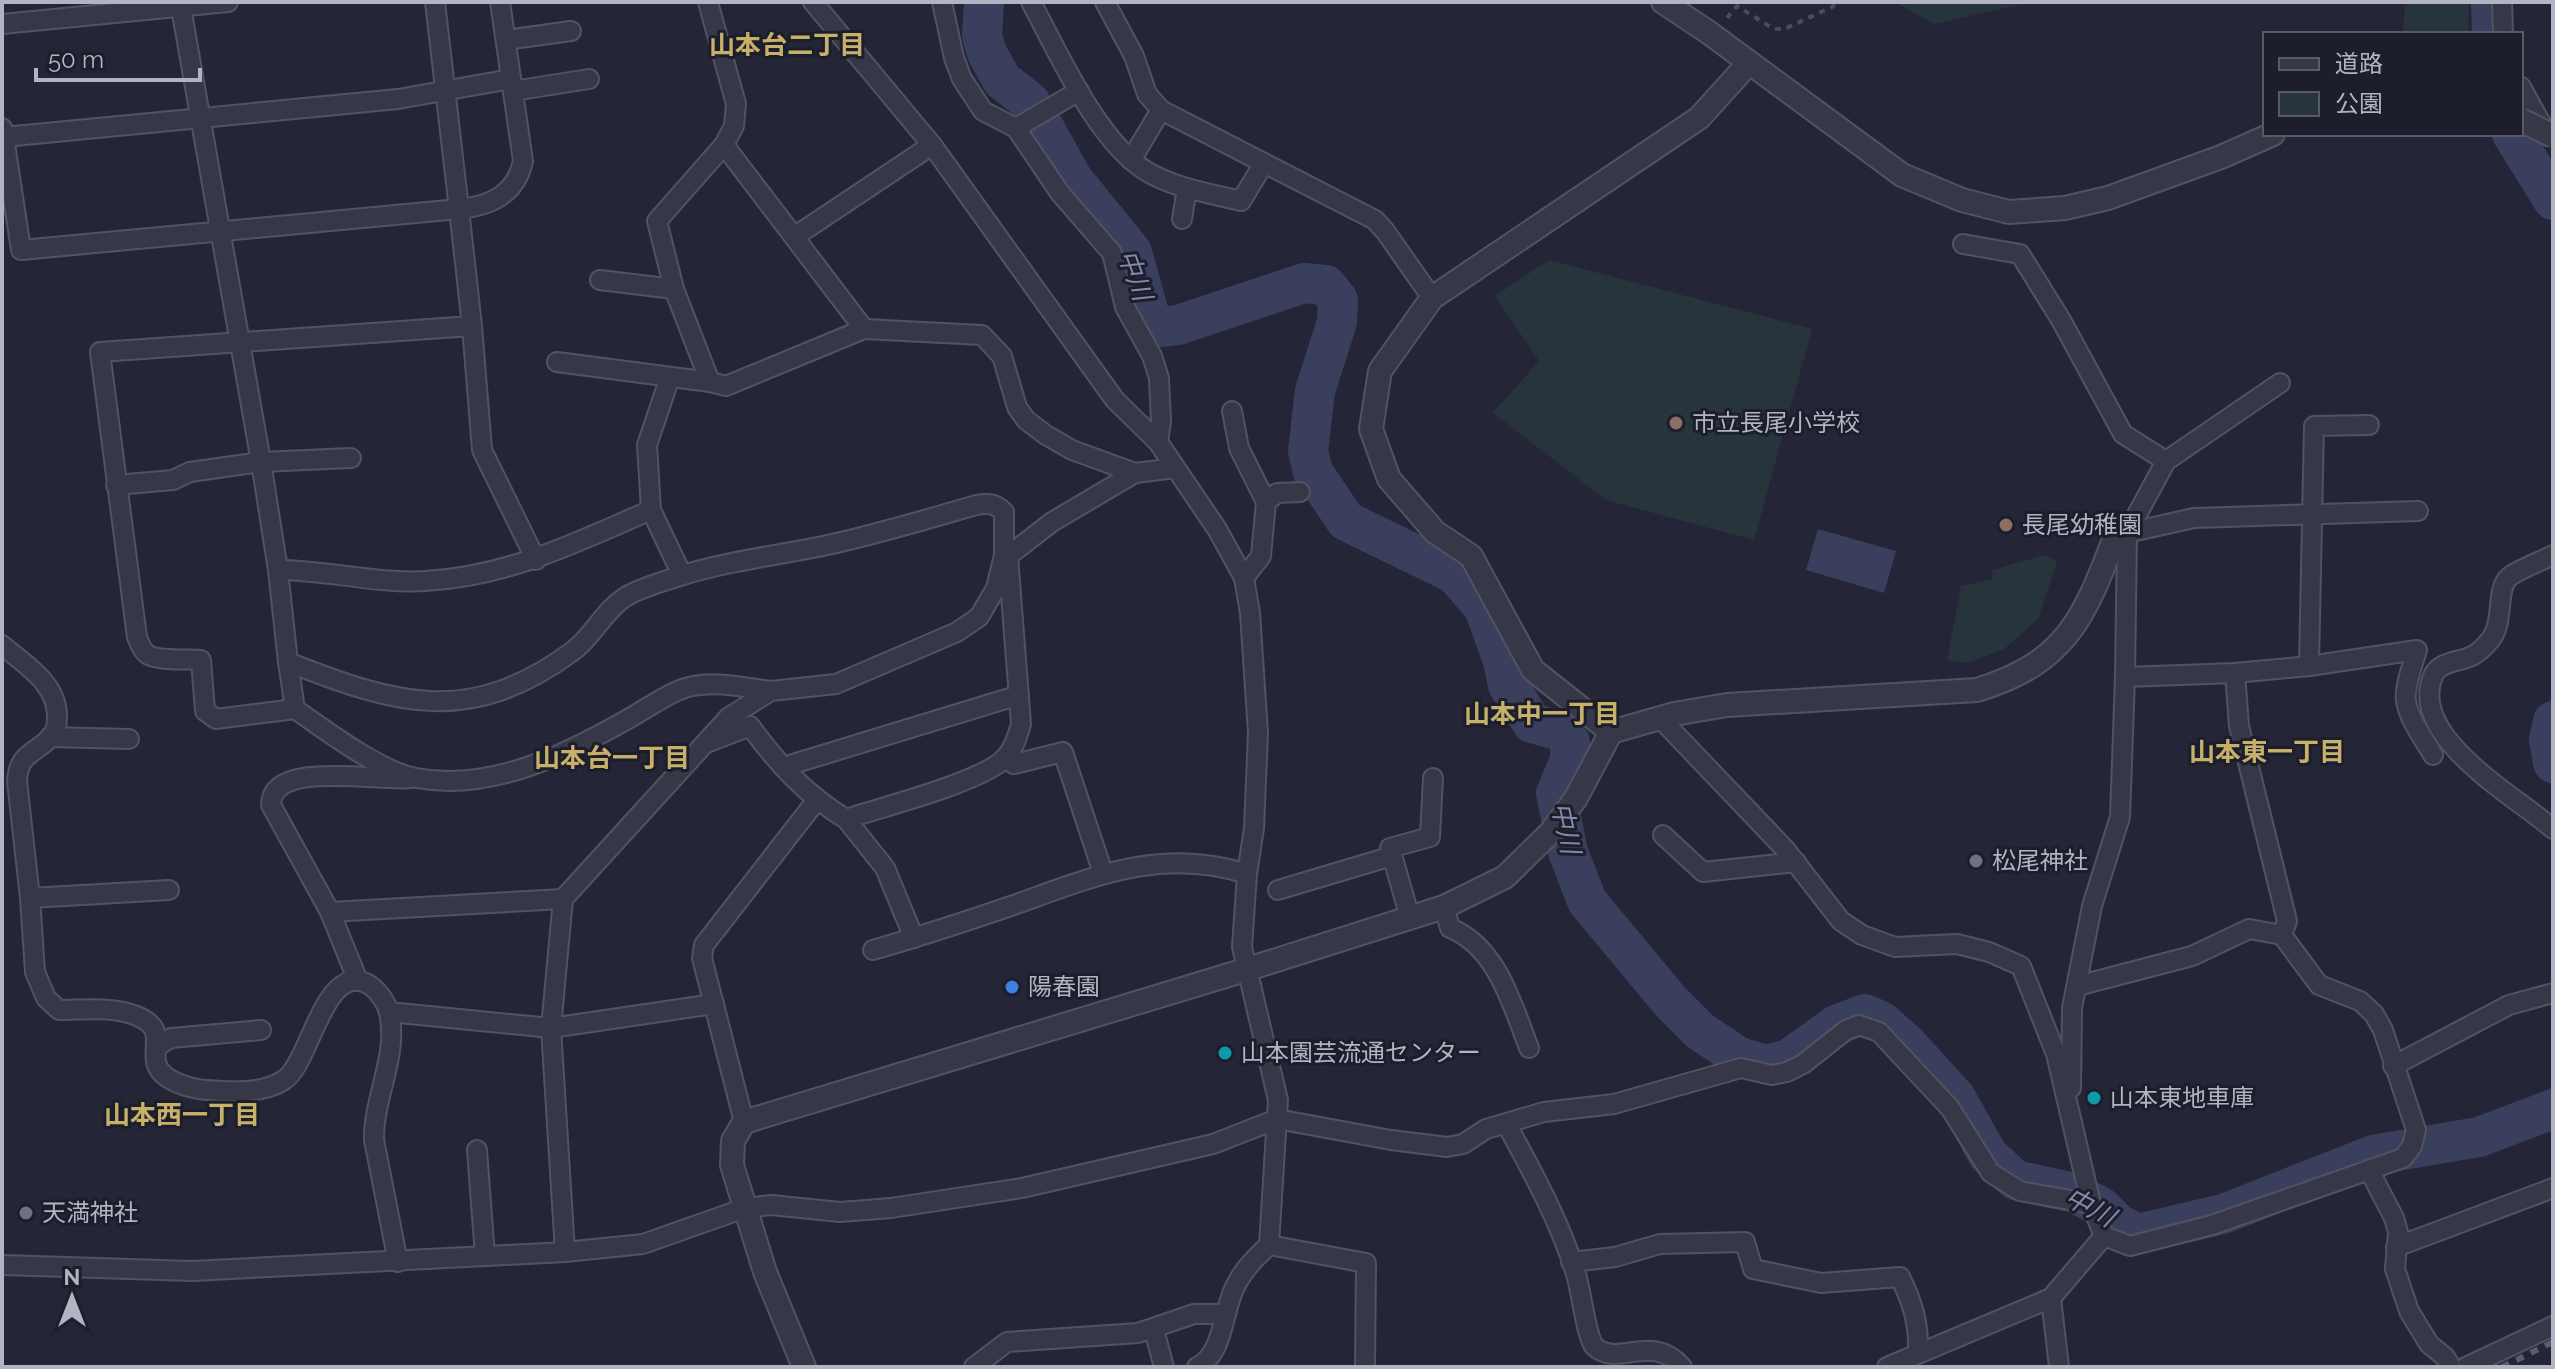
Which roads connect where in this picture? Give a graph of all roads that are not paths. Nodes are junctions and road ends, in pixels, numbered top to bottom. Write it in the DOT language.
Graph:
graph roads {
  1 [pos="228,2"];
  2 [pos="435,2"];
  3 [pos="500,2"];
  4 [pos="708,2"];
  5 [pos="813,2"];
  6 [pos="942,2"];
  7 [pos="1031,2"];
  8 [pos="1105,2"];
  9 [pos="1663,2"];
  10 [pos="2502,2"];
  11 [pos="181,4"];
  12 [pos="2,24"];
  13 [pos="571,31"];
  14 [pos="2503,32"];
  15 [pos="506,40"];
  16 [pos="1748,64"];
  17 [pos="589,79"];
  18 [pos="512,85"];
  19 [pos="447,89"];
  20 [pos="1079,91"];
  21 [pos="2523,91"];
  22 [pos="1161,110"];
  23 [pos="202,118"];
  24 [pos="2523,121"];
  25 [pos="1016,128"];
  26 [pos="3,132"];
  27 [pos="2268,136"];
  28 [pos="2553,136"];
  29 [pos="724,145"];
  30 [pos="932,145"];
  31 [pos="2553,145"];
  32 [pos="1131,160"];
  33 [pos="1264,163"];
  34 [pos="1187,188"];
  35 [pos="459,209"];
  36 [pos="1182,219"];
  37 [pos="220,231"];
  38 [pos="794,237"];
  39 [pos="1963,244"];
  40 [pos="600,280"];
  41 [pos="674,289"];
  42 [pos="1432,298"];
  43 [pos="472,326"];
  44 [pos="864,329"];
  45 [pos="240,344"];
  46 [pos="557,362"];
  47 [pos="670,377"];
  48 [pos="710,382"];
  49 [pos="2280,383"];
  50 [pos="1232,411"];
  51 [pos="2369,425"];
  52 [pos="1158,442"];
  53 [pos="351,458"];
  54 [pos="2166,461"];
  55 [pos="261,462"];
  56 [pos="1175,468"];
  57 [pos="1135,473"];
  58 [pos="116,485"];
  59 [pos="1300,492"];
  60 [pos="1266,502"];
  61 [pos="651,510"];
  62 [pos="2418,511"];
  63 [pos="2312,514"];
  64 [pos="2127,533"];
  65 [pos="1006,555"];
  66 [pos="2553,555"];
  67 [pos="536,560"];
  68 [pos="278,570"];
  69 [pos="682,575"];
  70 [pos="1244,578"];
  71 [pos="2,645"];
  72 [pos="288,662"];
  73 [pos="2309,666"];
  74 [pos="2235,673"];
  75 [pos="2125,677"];
  76 [pos="771,691"];
  77 [pos="1019,695"];
  78 [pos="295,709"];
  79 [pos="1660,718"];
  80 [pos="1611,732"];
  81 [pos="50,737"];
  82 [pos="129,739"];
  83 [pos="706,743"];
  84 [pos="2433,755"];
  85 [pos="1005,758"];
  86 [pos="783,767"];
  87 [pos="413,778"];
  88 [pos="1433,778"];
  89 [pos="816,801"];
  90 [pos="846,819"];
  91 [pos="2553,829"];
  92 [pos="1663,835"];
  93 [pos="1392,856"];
  94 [pos="1796,862"];
  95 [pos="1103,873"];
  96 [pos="1247,874"];
  97 [pos="169,890"];
  98 [pos="1278,890"];
  99 [pos="30,898"];
  100 [pos="563,899"];
  101 [pos="1444,907"];
  102 [pos="330,912"];
  103 [pos="1410,918"];
  104 [pos="2282,935"];
  105 [pos="914,938"];
  106 [pos="873,950"];
  107 [pos="1245,970"];
  108 [pos="358,981"];
  109 [pos="2077,986"];
  110 [pos="2553,993"];
  111 [pos="714,1004"];
  112 [pos="389,1012"];
  113 [pos="551,1028"];
  114 [pos="261,1030"];
  115 [pos="158,1046"];
  116 [pos="1529,1048"];
  117 [pos="2393,1066"];
  118 [pos="2070,1115"];
  119 [pos="1277,1119"];
  120 [pos="744,1122"];
  121 [pos="1507,1125"];
  122 [pos="477,1150"];
  123 [pos="2369,1170"];
  124 [pos="2553,1188"];
  125 [pos="2091,1204"];
  126 [pos="745,1208"];
  127 [pos="2104,1236"];
  128 [pos="1269,1245"];
  129 [pos="2396,1247"];
  130 [pos="565,1252"];
  131 [pos="485,1256"];
  132 [pos="398,1262"];
  133 [pos="1571,1262"];
  134 [pos="2,1265"];
  135 [pos="2051,1298"];
  136 [pos="1226,1314"];
  137 [pos="2553,1326"];
  138 [pos="1154,1330"];
  139 [pos="1918,1353"];
  140 [pos="804,1367"];
  141 [pos="974,1367"];
  142 [pos="1164,1367"];
  143 [pos="1197,1367"];
  144 [pos="1365,1367"];
  145 [pos="1682,1367"];
  146 [pos="1887,1367"];
  147 [pos="2059,1367"];
  148 [pos="2451,1367"];
  149 [pos="2466,1367"];
  1 -- 11 [label="street"];
  2 -- 19 [label="street"];
  3 -- 15 [label="street"];
  4 -- 29 [label="street"];
  5 -- 30 [label="street"];
  6 -- 25 [label="street"];
  7 -- 20 [label="street"];
  8 -- 22 [label="street"];
  9 -- 16 [label="street"];
  10 -- 14 [label="street"];
  11 -- 12 [label="street"];
  11 -- 23 [label="street"];
  13 -- 15 [label="street"];
  15 -- 18 [label="street"];
  16 -- 27 [label="street"];
  16 -- 42 [label="street"];
  17 -- 18 [label="street"];
  18 -- 19 [label="street"];
  18 -- 35 [label="street"];
  19 -- 23 [label="street"];
  19 -- 35 [label="street"];
  20 -- 25 [label="street"];
  20 -- 32 [label="street"];
  21 -- 31 [label="street"];
  22 -- 32 [label="street"];
  22 -- 33 [label="street"];
  23 -- 26 [label="street"];
  23 -- 37 [label="street"];
  24 -- 28 [label="street, bridge"];
  25 -- 52 [label="street"];
  26 -- 37 [label="street"];
  29 -- 38 [label="street"];
  29 -- 41 [label="street"];
  30 -- 38 [label="street"];
  30 -- 52 [label="street"];
  32 -- 34 [label="street"];
  33 -- 34 [label="street"];
  33 -- 42 [label="street"];
  34 -- 36 [label="street"];
  35 -- 37 [label="street"];
  35 -- 43 [label="street"];
  37 -- 45 [label="street"];
  38 -- 44 [label="street"];
  39 -- 54 [label="street"];
  40 -- 41 [label="street"];
  41 -- 48 [label="street"];
  42 -- 80 [label="street"];
  43 -- 45 [label="street"];
  43 -- 67 [label="street"];
  44 -- 48 [label="street"];
  44 -- 57 [label="street"];
  45 -- 55 [label="street"];
  45 -- 58 [label="street"];
  46 -- 47 [label="street"];
  47 -- 48 [label="street"];
  47 -- 61 [label="street"];
  49 -- 54 [label="street"];
  50 -- 60 [label="street"];
  51 -- 63 [label="street"];
  52 -- 56 [label="street"];
  53 -- 55 [label="street"];
  54 -- 64 [label="street"];
  55 -- 58 [label="street"];
  55 -- 68 [label="street"];
  56 -- 57 [label="street"];
  56 -- 70 [label="street"];
  57 -- 65 [label="street"];
  58 -- 78 [label="street"];
  59 -- 60 [label="street"];
  60 -- 70 [label="street"];
  61 -- 67 [label="street"];
  61 -- 69 [label="street"];
  62 -- 63 [label="street"];
  63 -- 64 [label="street"];
  63 -- 73 [label="street"];
  64 -- 75 [label="street"];
  64 -- 79 [label="street"];
  65 -- 69 [label="street"];
  65 -- 76 [label="street"];
  65 -- 77 [label="street"];
  66 -- 91 [label="street"];
  67 -- 68 [label="street"];
  68 -- 72 [label="street"];
  69 -- 72 [label="street"];
  70 -- 96 [label="street"];
  71 -- 81 [label="street"];
  72 -- 78 [label="street"];
  73 -- 74 [label="street"];
  73 -- 84 [label="street"];
  74 -- 75 [label="street"];
  74 -- 104 [label="street"];
  75 -- 109 [label="street"];
  76 -- 83 [label="street"];
  76 -- 87 [label="street"];
  77 -- 85 [label="street"];
  77 -- 86 [label="street"];
  78 -- 87 [label="street"];
  79 -- 80 [label="street"];
  79 -- 94 [label="street"];
  80 -- 101 [label="street"];
  81 -- 82 [label="street"];
  81 -- 99 [label="street"];
  83 -- 86 [label="street"];
  83 -- 100 [label="street"];
  85 -- 90 [label="street"];
  85 -- 95 [label="street"];
  86 -- 89 [label="street"];
  87 -- 102 [label="street"];
  88 -- 93 [label="street"];
  89 -- 90 [label="street"];
  89 -- 111 [label="street"];
  90 -- 105 [label="street"];
  92 -- 94 [label="street"];
  93 -- 98 [label="street"];
  93 -- 103 [label="street"];
  94 -- 118 [label="street"];
  95 -- 96 [label="street"];
  95 -- 105 [label="street"];
  96 -- 107 [label="street"];
  97 -- 99 [label="street"];
  99 -- 115 [label="street"];
  100 -- 102 [label="street"];
  100 -- 113 [label="street"];
  101 -- 103 [label="street"];
  101 -- 116 [label="street"];
  102 -- 108 [label="street"];
  103 -- 107 [label="street"];
  104 -- 109 [label="street"];
  104 -- 117 [label="street"];
  105 -- 106 [label="street"];
  107 -- 119 [label="street"];
  107 -- 120 [label="street"];
  108 -- 112 [label="street"];
  108 -- 115 [label="street"];
  109 -- 118 [label="street"];
  110 -- 117 [label="street"];
  111 -- 113 [label="street"];
  111 -- 120 [label="street"];
  112 -- 113 [label="street"];
  112 -- 132 [label="street"];
  113 -- 130 [label="street"];
  114 -- 115 [label="street"];
  117 -- 123 [label="street"];
  118 -- 125 [label="street"];
  119 -- 121 [label="street"];
  119 -- 126 [label="street"];
  119 -- 128 [label="street"];
  120 -- 126 [label="street"];
  121 -- 125 [label="street"];
  121 -- 133 [label="street"];
  122 -- 131 [label="street"];
  123 -- 127 [label="street"];
  123 -- 129 [label="street"];
  124 -- 129 [label="street"];
  125 -- 127 [label="street"];
  126 -- 130 [label="street"];
  126 -- 140 [label="street"];
  127 -- 135 [label="street"];
  128 -- 136 [label="street"];
  128 -- 144 [label="street"];
  129 -- 148 [label="street"];
  130 -- 131 [label="street"];
  131 -- 132 [label="street"];
  132 -- 134 [label="street"];
  133 -- 139 [label="street"];
  133 -- 145 [label="street"];
  135 -- 139 [label="street"];
  135 -- 147 [label="street"];
  136 -- 138 [label="street"];
  136 -- 143 [label="street"];
  137 -- 149 [label="street"];
  138 -- 141 [label="street"];
  138 -- 142 [label="street"];
  139 -- 146 [label="street"];
}
